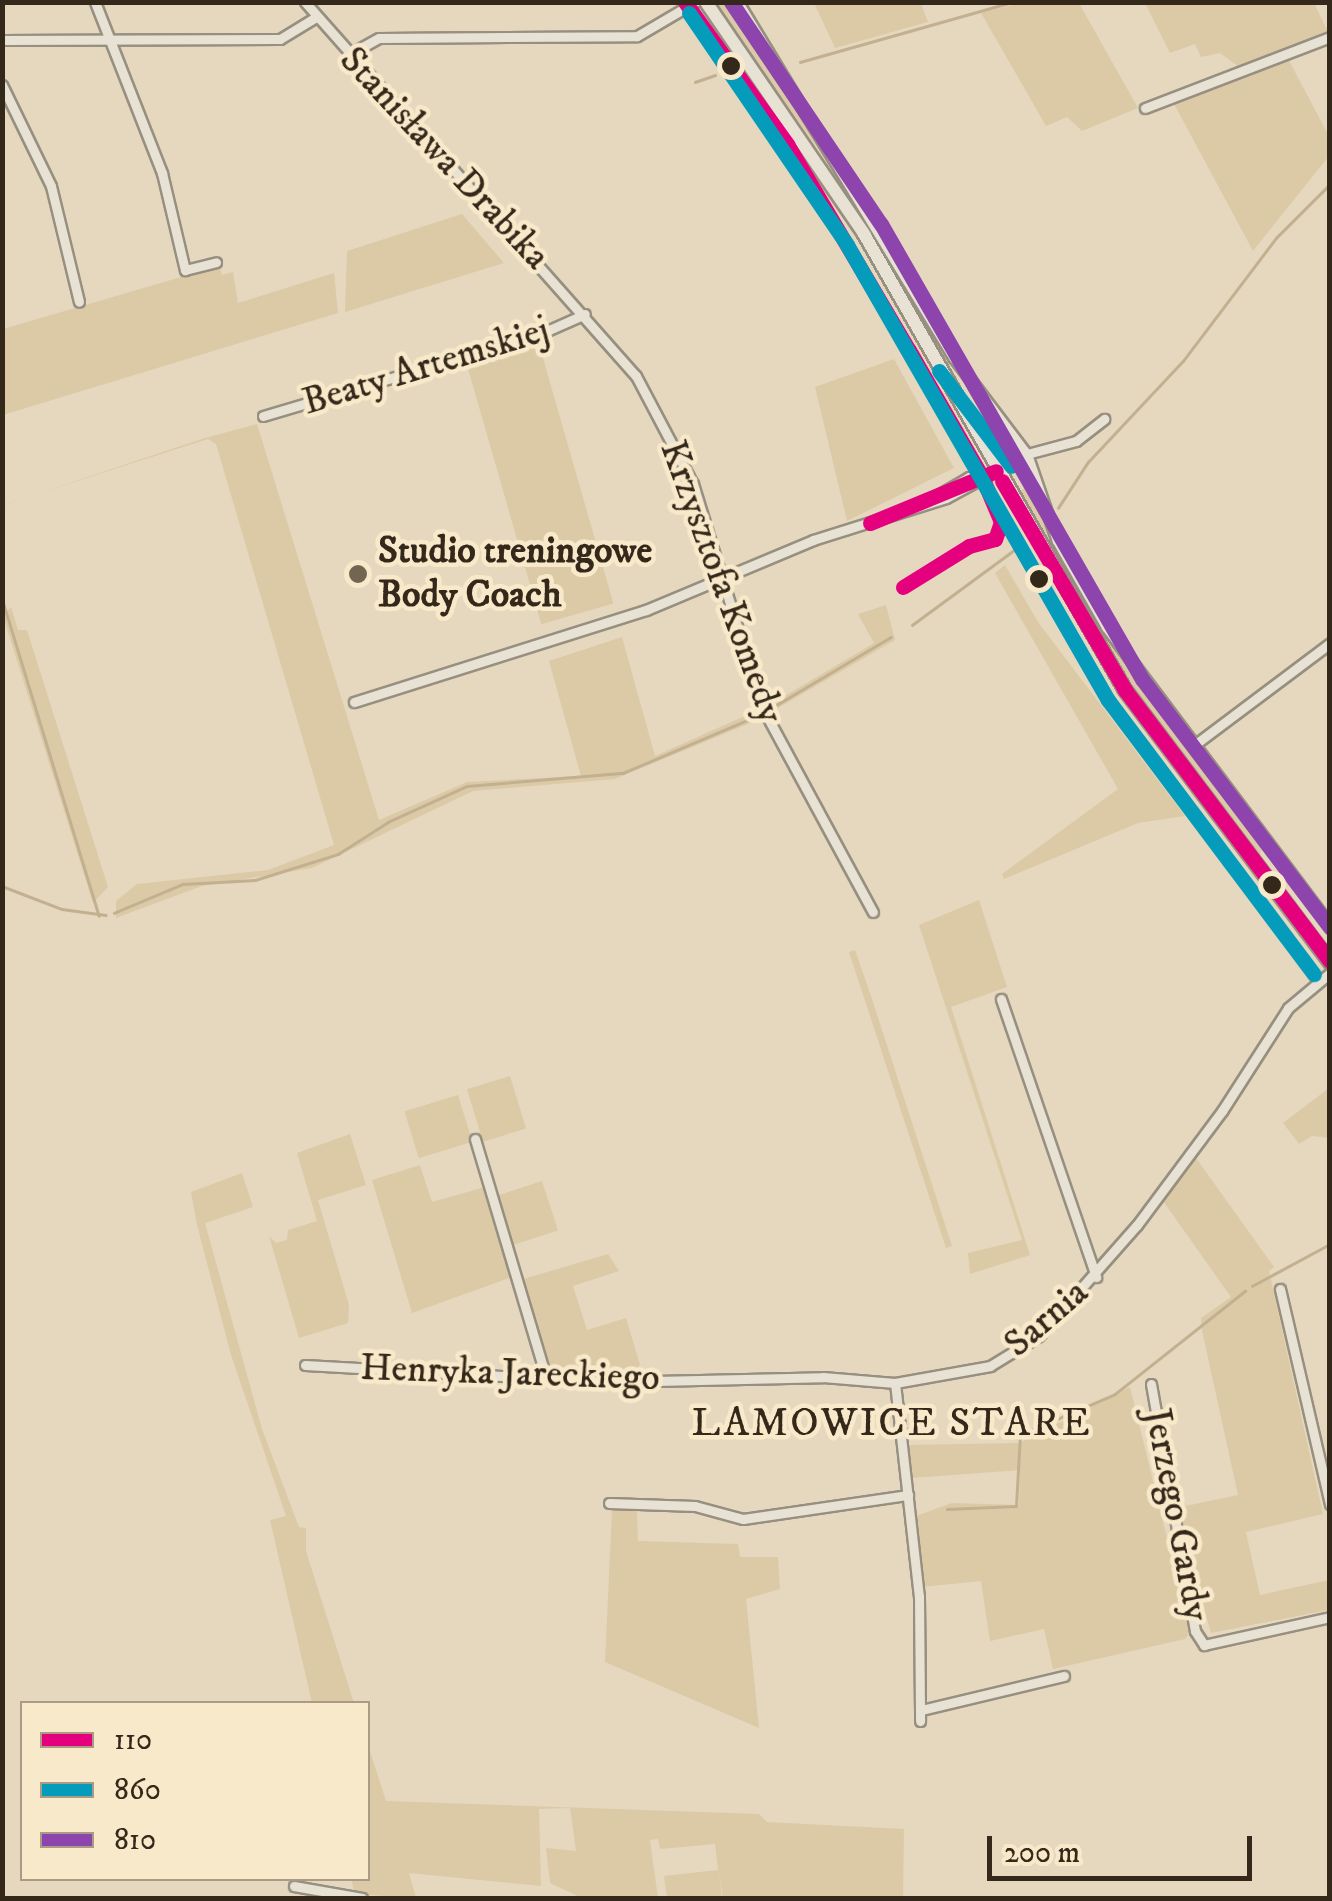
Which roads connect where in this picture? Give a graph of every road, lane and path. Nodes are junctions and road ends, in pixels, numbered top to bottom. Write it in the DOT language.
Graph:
graph roads {
  1 [pos="95,2"];
  2 [pos="305,2"];
  3 [pos="696,2"];
  4 [pos="706,2"];
  5 [pos="738,2"];
  6 [pos="316,18"];
  7 [pos="1330,37"];
  8 [pos="109,39"];
  9 [pos="2,40"];
  10 [pos="348,55"];
  11 [pos="2,85"];
  12 [pos="1145,108"];
  13 [pos="216,262"];
  14 [pos="80,302"];
  15 [pos="585,314"];
  16 [pos="263,416"];
  17 [pos="1104,420"];
  18 [pos="1028,454"];
  19 [pos="996,471"];
  20 [pos="722,577"];
  21 [pos="1330,643"];
  22 [pos="354,702"];
  23 [pos="1193,746"];
  24 [pos="873,912"];
  25 [pos="1330,926"];
  26 [pos="1330,962"];
  27 [pos="1330,973"];
  28 [pos="1001,998"];
  29 [pos="474,1138"];
  30 [pos="1096,1277"];
  31 [pos="1280,1289"];
  32 [pos="304,1365"];
  33 [pos="546,1377"];
  34 [pos="895,1382"];
  35 [pos="1151,1384"];
  36 [pos="908,1495"];
  37 [pos="609,1503"];
  38 [pos="1330,1504"];
  39 [pos="1330,1617"];
  40 [pos="1064,1676"];
  41 [pos="294,1886"];
  42 [pos="362,1898"];
  1 -- 8 [label="street"];
  2 -- 6 [label="street, Stanisława Drabika"];
  3 -- 10 [label="street"];
  4 -- 19 [label="main road"];
  5 -- 18 [label="street"];
  6 -- 8 [label="street"];
  6 -- 10 [label="street, Stanisława Drabika"];
  7 -- 12 [label="street"];
  8 -- 9 [label="street"];
  8 -- 13 [label="street"];
  10 -- 15 [label="street, Stanisława Drabika"];
  11 -- 14 [label="street"];
  15 -- 16 [label="street, Beaty Artemskiej"];
  15 -- 20 [label="street, Krzysztofa Komedy"];
  17 -- 18 [label="street"];
  18 -- 19 [label="street"];
  18 -- 23 [label="street"];
  19 -- 20 [label="street"];
  19 -- 26 [label="main road"];
  20 -- 22 [label="street"];
  20 -- 24 [label="street, Krzysztofa Komedy"];
  21 -- 23 [label="street"];
  23 -- 25 [label="street"];
  27 -- 30 [label="street, Sarnia"];
  28 -- 30 [label="street"];
  29 -- 33 [label="street"];
  30 -- 34 [label="street, Sarnia"];
  31 -- 38 [label="street"];
  32 -- 33 [label="street, Henryka Jareckiego"];
  33 -- 34 [label="street, Henryka Jareckiego"];
  34 -- 36 [label="street"];
  35 -- 39 [label="street, Jerzego Gardy"];
  36 -- 37 [label="street"];
  36 -- 40 [label="street"];
  41 -- 42 [label="street"];
}
